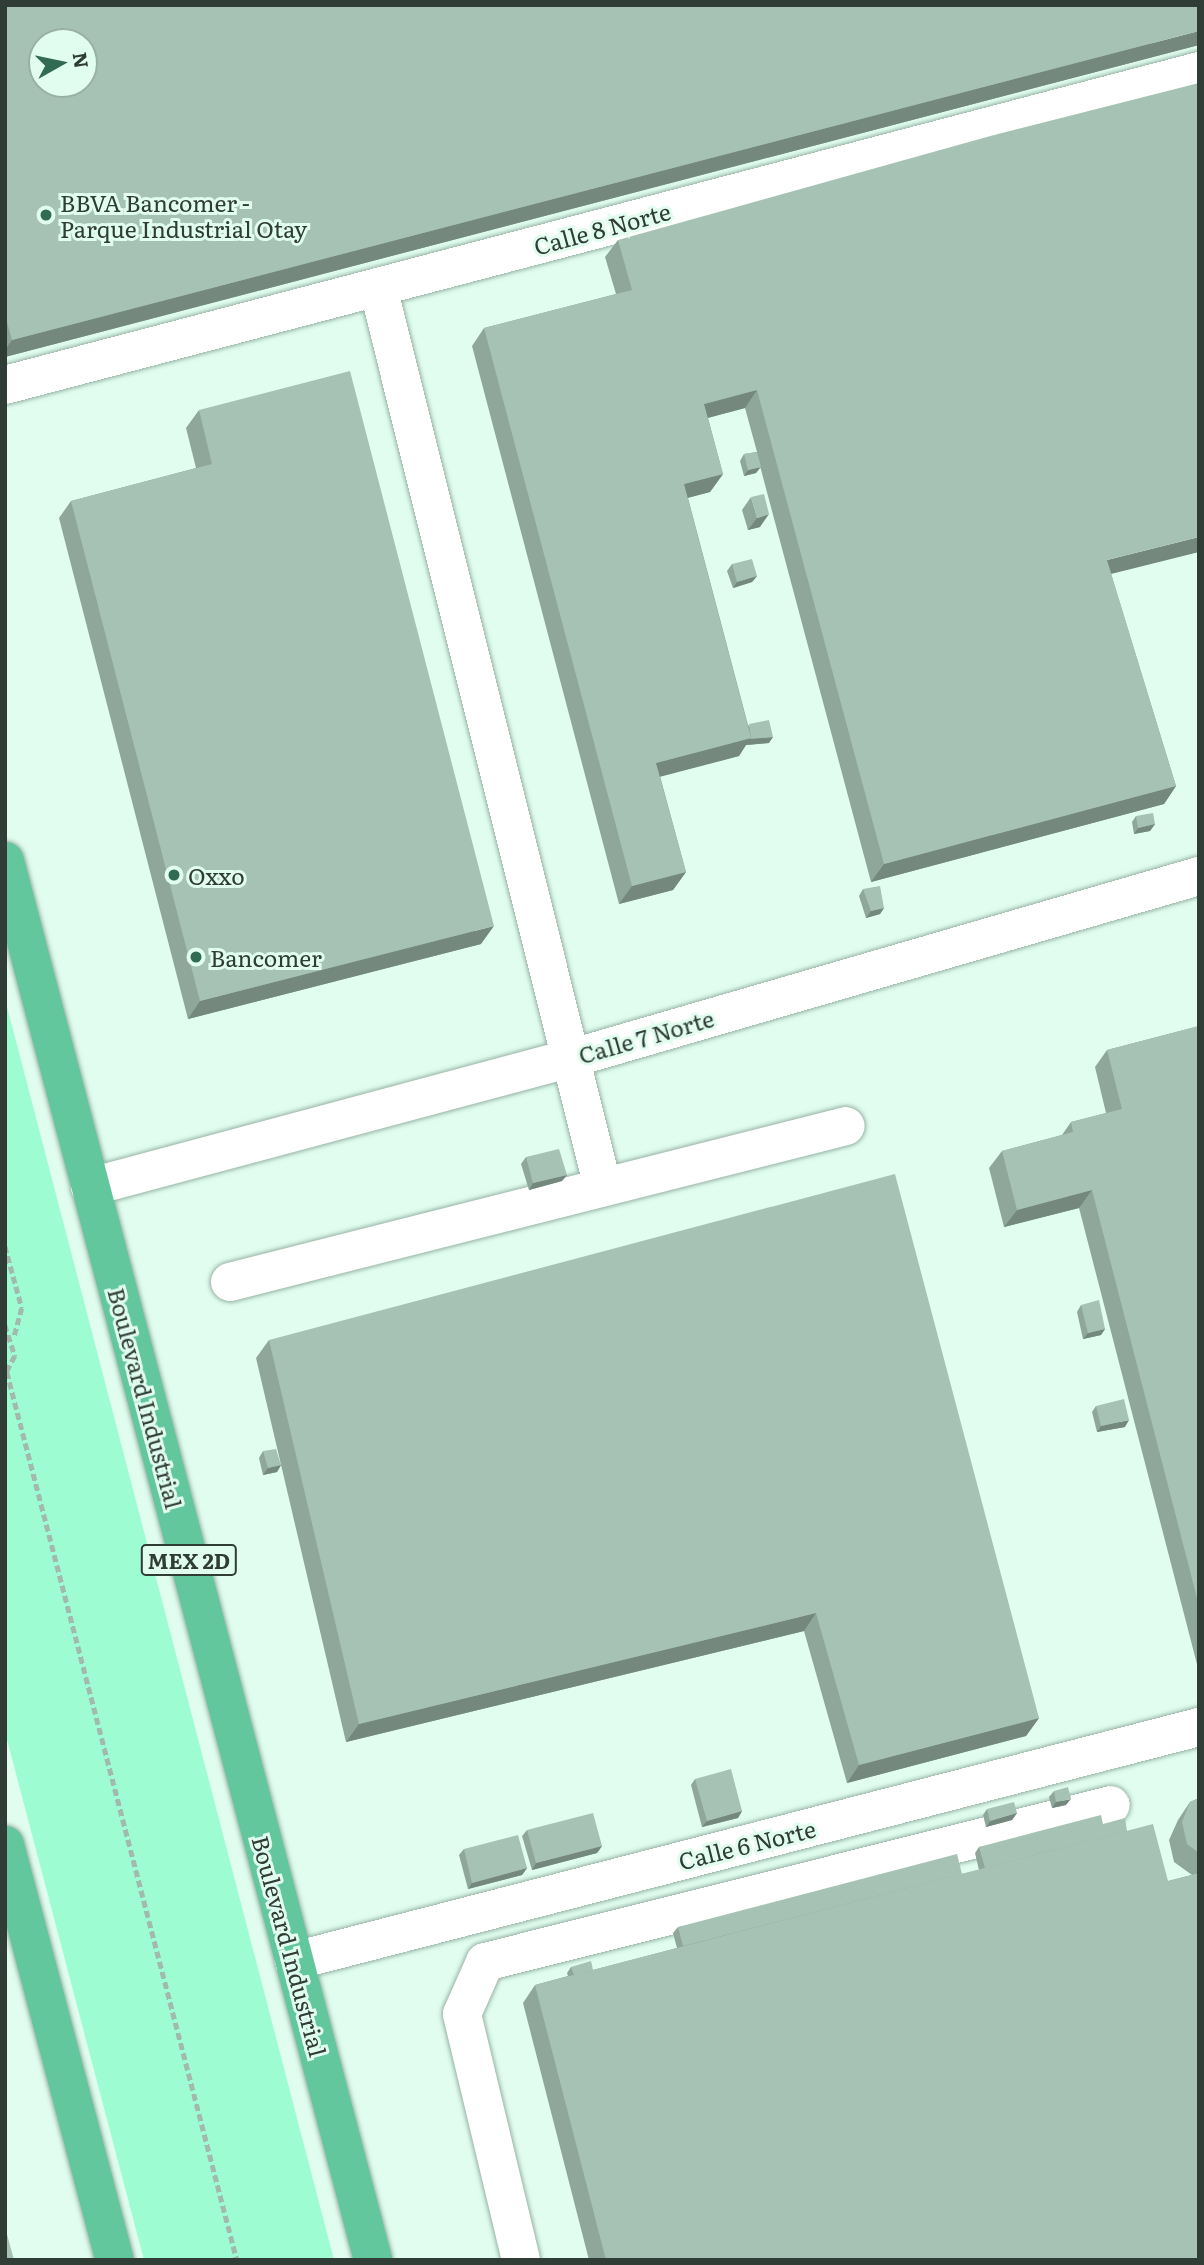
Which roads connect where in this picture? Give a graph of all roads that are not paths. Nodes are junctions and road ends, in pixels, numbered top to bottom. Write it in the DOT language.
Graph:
graph roads {
  1 [pos="1199,71"];
  2 [pos="378,287"];
  3 [pos="5,385"];
  4 [pos="5,861"];
  5 [pos="1199,876"];
  6 [pos="569,1059"];
  7 [pos="846,1126"];
  8 [pos="602,1184"];
  9 [pos="90,1187"];
  10 [pos="230,1282"];
  11 [pos="1199,1727"];
  12 [pos="1111,1805"];
  13 [pos="5,1845"];
  14 [pos="294,1961"];
  15 [pos="115,2260"];
  16 [pos="373,2260"];
  17 [pos="522,2260"];
  1 -- 2 [label="lane, Calle 8 Norte"];
  2 -- 3 [label="lane, Calle 8 Norte"];
  2 -- 6 [label="lane"];
  4 -- 9 [label="highway, Boulevard Industrial / MEX 2D"];
  5 -- 6 [label="lane, Calle 7 Norte"];
  6 -- 8 [label="lane"];
  6 -- 9 [label="lane, Calle 7 Norte"];
  7 -- 8 [label="lane"];
  8 -- 10 [label="lane"];
  9 -- 14 [label="highway, Boulevard Industrial / MEX 2D"];
  11 -- 14 [label="lane, Calle 6 Norte"];
  12 -- 17 [label="lane"];
  13 -- 15 [label="highway"];
  14 -- 16 [label="highway, Boulevard Industrial / MEX 2D"];
}
